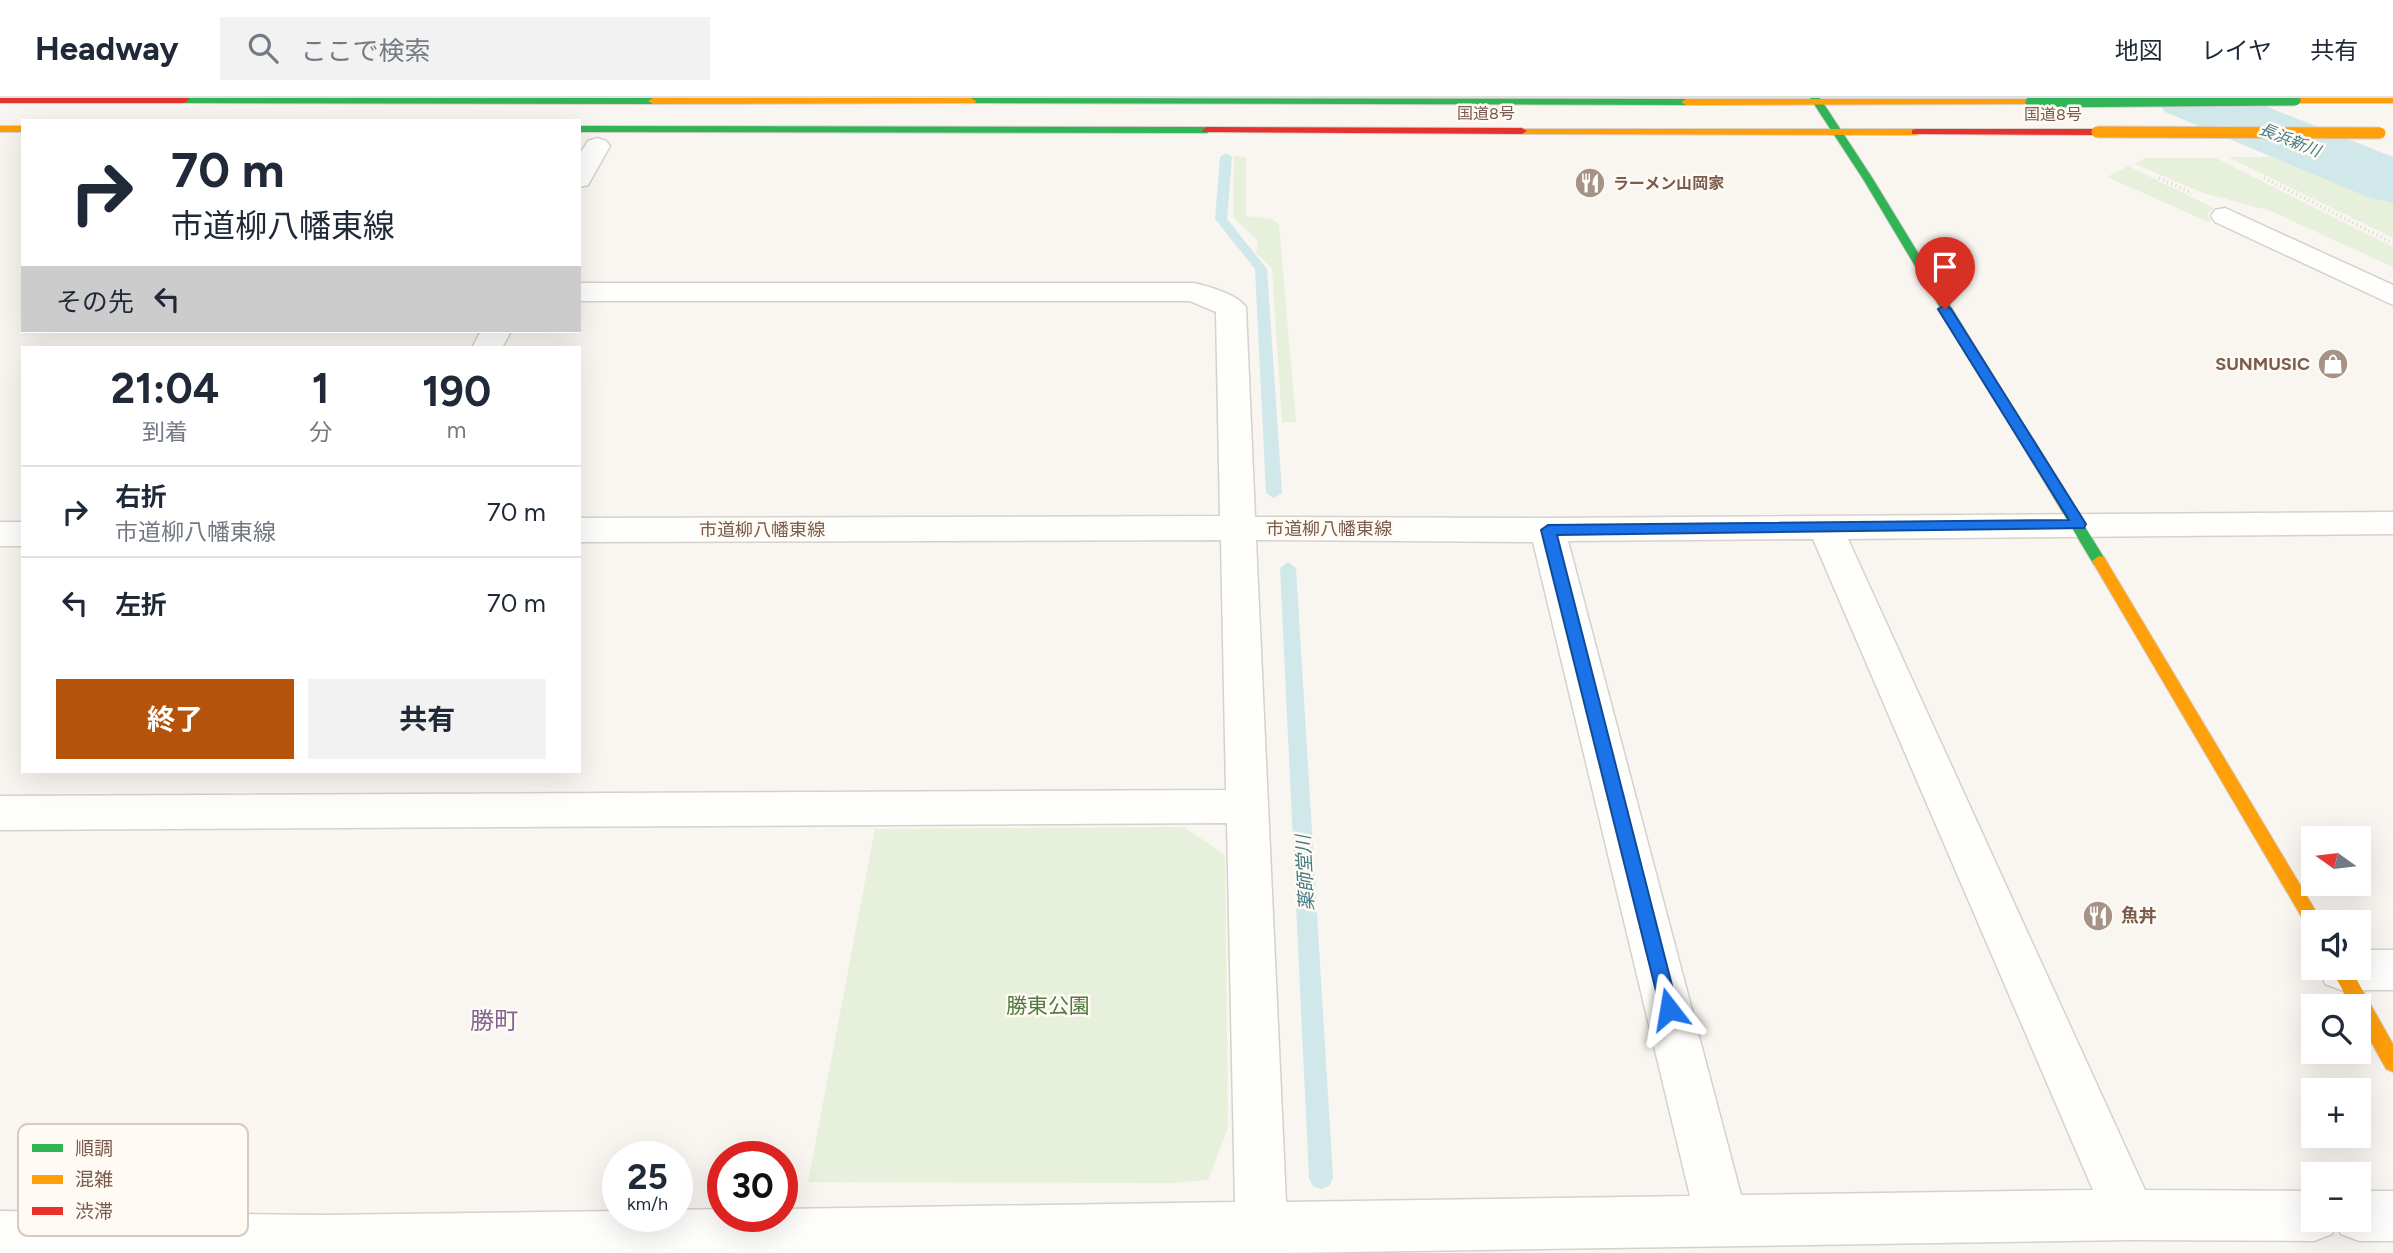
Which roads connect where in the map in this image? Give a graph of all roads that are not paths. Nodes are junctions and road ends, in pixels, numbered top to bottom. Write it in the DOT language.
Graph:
graph roads {
  1 [pos="1816,99"];
  2 [pos="2332,99"];
  3 [pos="0,100"];
  4 [pos="2393,100"];
  5 [pos="0,129"];
  6 [pos="21,129"];
  7 [pos="1839,131"];
  8 [pos="2387,133"];
  9 [pos="588,137"];
  10 [pos="581,170"];
  11 [pos="2225,216"];
  12 [pos="581,292"];
  13 [pos="2393,296"];
  14 [pos="2393,523"];
  15 [pos="2079,524"];
  16 [pos="1825,527"];
  17 [pos="1238,528"];
  18 [pos="581,530"];
  19 [pos="1548,530"];
  20 [pos="0,534"];
  21 [pos="21,534"];
  22 [pos="1247,806"];
  23 [pos="0,813"];
  24 [pos="2306,910"];
  25 [pos="2371,970"];
  26 [pos="2393,970"];
  27 [pos="2346,980"];
  28 [pos="2393,1063"];
  29 [pos="2130,1215"];
  30 [pos="2301,1216"];
  31 [pos="2371,1216"];
  32 [pos="2393,1216"];
  33 [pos="1722,1223"];
  34 [pos="0,1237"];
  35 [pos="1262,1240"];
  36 [pos="320,1247"];
  1 -- 2 [label="main road, 国道8号, bridge"];
  1 -- 3 [label="main road, 国道8号"];
  1 -- 7 [label="main road"];
  2 -- 4 [label="main road, 国道8号"];
  5 -- 6 [label="main road"];
  7 -- 8 [label="main road, 国道8号, bridge"];
  7 -- 9 [label="main road, 国道8号"];
  7 -- 15 [label="main road"];
  9 -- 10 [label="street"];
  11 -- 13 [label="street"];
  12 -- 17 [label="street"];
  14 -- 15 [label="street, 市道柳八幡東線"];
  15 -- 16 [label="street, 市道柳八幡東線"];
  15 -- 24 [label="main road"];
  16 -- 19 [label="street, 市道柳八幡東線"];
  16 -- 29 [label="street"];
  17 -- 18 [label="street, 市道柳八幡東線"];
  17 -- 19 [label="street, 市道柳八幡東線"];
  17 -- 22 [label="street"];
  19 -- 33 [label="street"];
  20 -- 21 [label="street"];
  22 -- 23 [label="street"];
  22 -- 35 [label="street"];
  25 -- 26 [label="street"];
  27 -- 28 [label="main road"];
  29 -- 30 [label="street"];
  29 -- 33 [label="street"];
  31 -- 32 [label="street"];
  33 -- 35 [label="street"];
  34 -- 36 [label="street"];
  35 -- 36 [label="street"];
}
